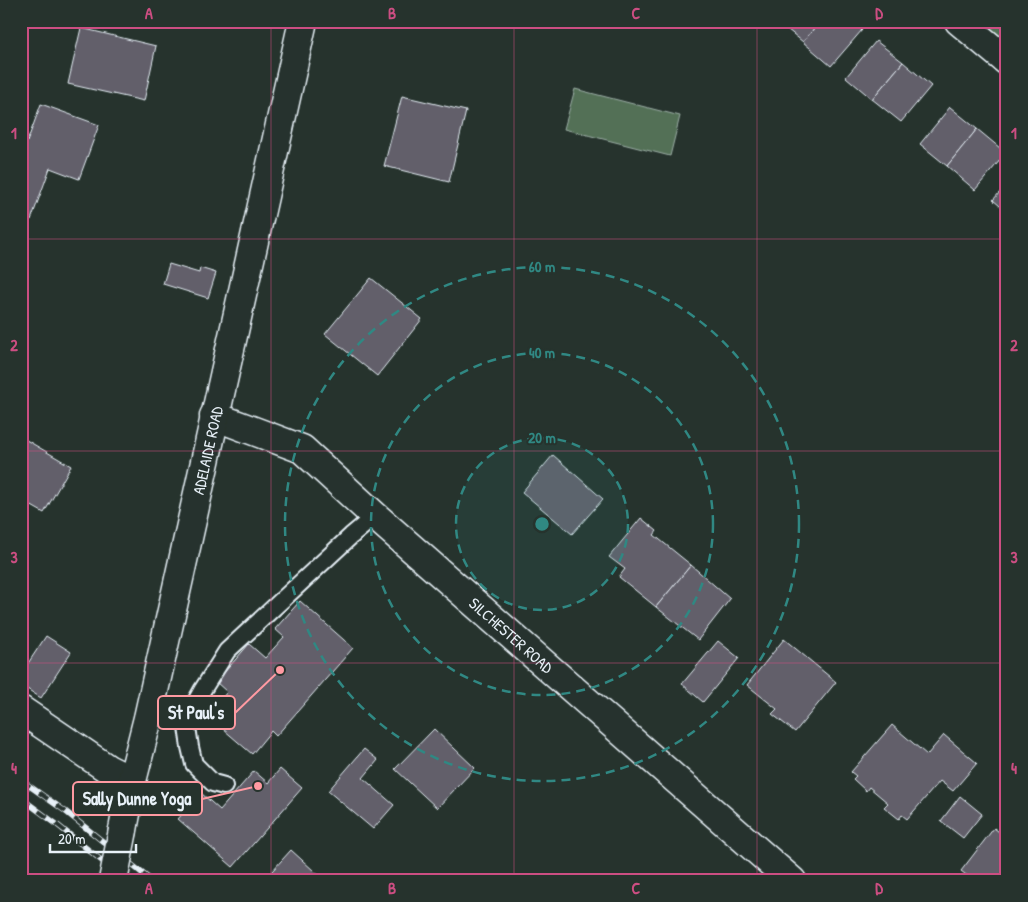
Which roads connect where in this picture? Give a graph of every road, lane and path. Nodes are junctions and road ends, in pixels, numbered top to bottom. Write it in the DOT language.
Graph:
graph roads {
  1 [pos="303,21"];
  2 [pos="959,21"];
  3 [pos="1007,60"];
  4 [pos="214,416"];
  5 [pos="376,516"];
  6 [pos="21,710"];
  7 [pos="132,781"];
  8 [pos="224,786"];
  9 [pos="114,881"];
  10 [pos="792,881"];
  1 -- 4 [label="street, ADELAIDE ROAD"];
  2 -- 3 [label="street"];
  4 -- 5 [label="street, SILCHESTER ROAD"];
  4 -- 7 [label="street, ADELAIDE ROAD"];
  5 -- 8 [label="lane"];
  5 -- 10 [label="street, SILCHESTER ROAD"];
  6 -- 7 [label="street"];
  7 -- 9 [label="street, ADELAIDE ROAD, bridge"];
}
